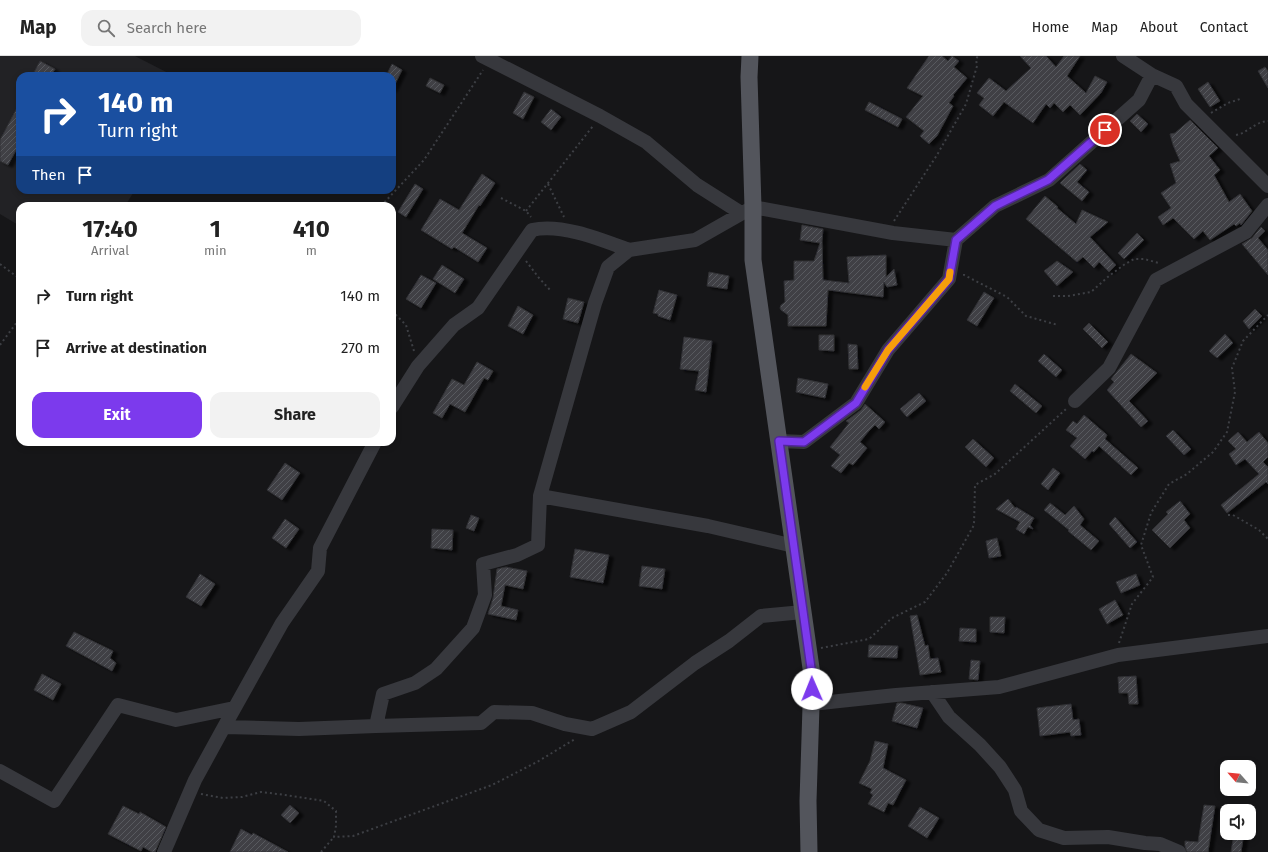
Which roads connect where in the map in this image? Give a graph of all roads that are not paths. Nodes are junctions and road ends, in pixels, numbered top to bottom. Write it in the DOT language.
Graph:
graph roads {
  1 [pos="750,56"];
  2 [pos="1123,56"];
  3 [pos="486,58"];
  4 [pos="1152,75"];
  5 [pos="1268,186"];
  6 [pos="1268,205"];
  7 [pos="747,210"];
  8 [pos="956,240"];
  9 [pos="629,250"];
  10 [pos="1075,400"];
  11 [pos="396,401"];
  12 [pos="779,441"];
  13 [pos="373,446"];
  14 [pos="540,496"];
  15 [pos="794,546"];
  16 [pos="803,612"];
  17 [pos="1268,636"];
  18 [pos="932,692"];
  19 [pos="811,704"];
  20 [pos="234,708"];
  21 [pos="376,726"];
  22 [pos="224,727"];
  23 [pos="0,771"];
  24 [pos="164,852"];
  25 [pos="809,852"];
  26 [pos="1179,852"];
  1 -- 7 [label="main road"];
  2 -- 4 [label="street"];
  3 -- 7 [label="street"];
  4 -- 5 [label="street"];
  4 -- 8 [label="street"];
  6 -- 10 [label="street"];
  7 -- 8 [label="street"];
  7 -- 9 [label="street"];
  7 -- 12 [label="main road"];
  8 -- 12 [label="street"];
  9 -- 11 [label="street"];
  9 -- 14 [label="street"];
  12 -- 15 [label="main road"];
  13 -- 20 [label="street"];
  14 -- 15 [label="street"];
  14 -- 21 [label="street"];
  15 -- 16 [label="main road"];
  16 -- 19 [label="main road"];
  16 -- 21 [label="street"];
  17 -- 18 [label="street"];
  18 -- 19 [label="street"];
  18 -- 26 [label="street"];
  19 -- 25 [label="main road"];
  20 -- 22 [label="street"];
  20 -- 23 [label="street"];
  21 -- 22 [label="street"];
  22 -- 24 [label="street"];
}
